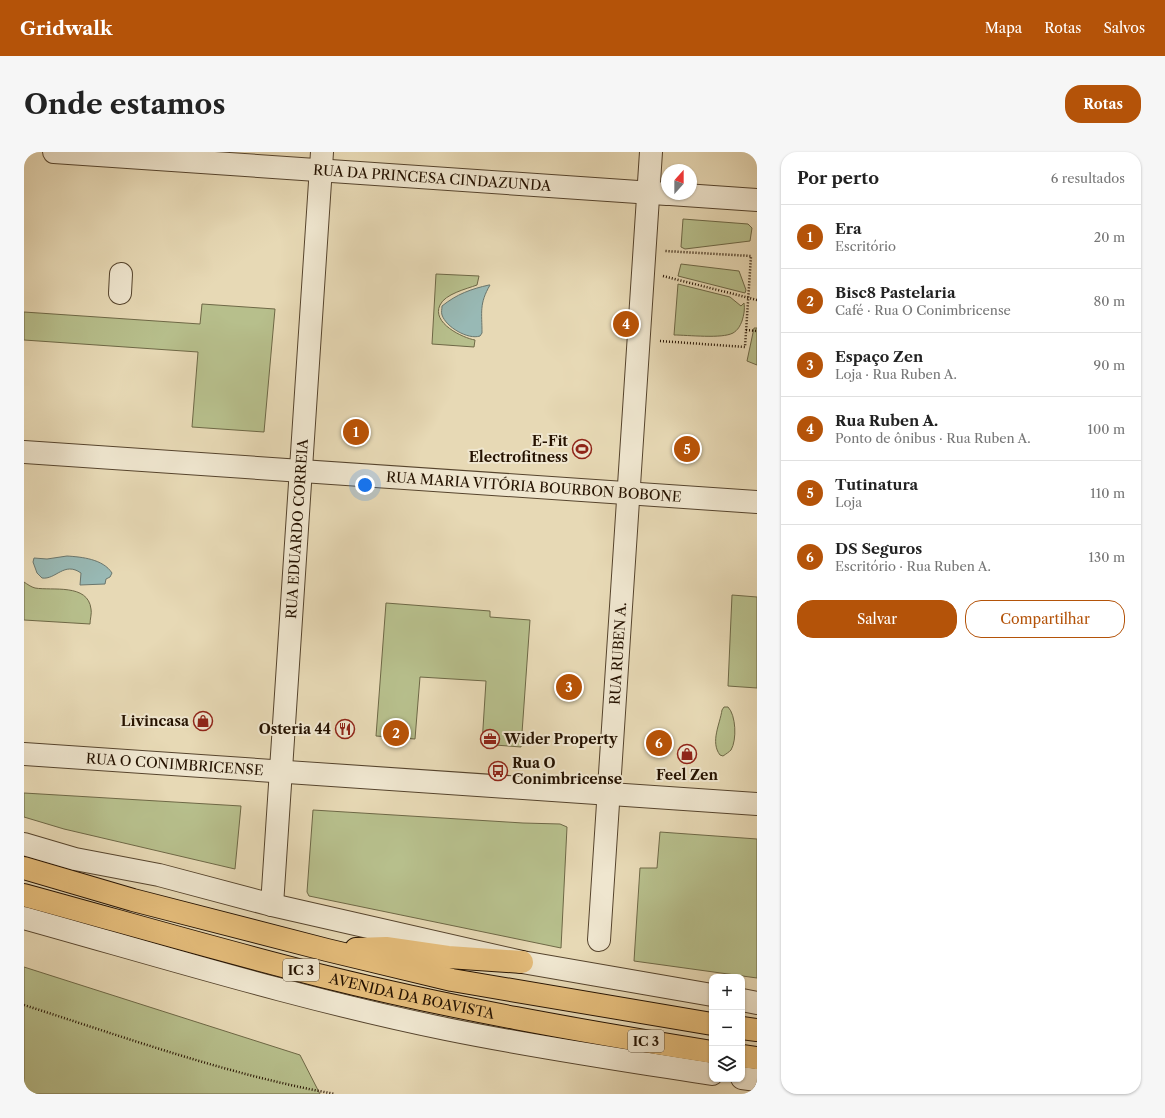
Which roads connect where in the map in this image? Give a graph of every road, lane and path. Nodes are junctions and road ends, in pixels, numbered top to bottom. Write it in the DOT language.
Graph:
graph roads {
  1 [pos="54,152"];
  2 [pos="652,152"];
  3 [pos="321,161"];
  4 [pos="661,190"];
  5 [pos="661,194"];
  6 [pos="697,196"];
  7 [pos="661,198"];
  8 [pos="757,200"];
  9 [pos="644,260"];
  10 [pos="748,298"];
  11 [pos="757,300"];
  12 [pos="746,330"];
  13 [pos="757,331"];
  14 [pos="639,340"];
  15 [pos="24,452"];
  16 [pos="301,471"];
  17 [pos="629,493"];
  18 [pos="757,502"];
  19 [pos="24,754"];
  20 [pos="281,771"];
  21 [pos="609,794"];
  22 [pos="757,804"];
  23 [pos="24,844"];
  24 [pos="24,868"];
  25 [pos="24,895"];
  26 [pos="272,905"];
  27 [pos="24,918"];
  28 [pos="600,940"];
  29 [pos="327,950"];
  30 [pos="522,962"];
  31 [pos="709,994"];
  32 [pos="745,1000"];
  33 [pos="757,1002"];
  34 [pos="24,1005"];
  35 [pos="709,1023"];
  36 [pos="745,1028"];
  37 [pos="757,1030"];
  38 [pos="709,1051"];
  39 [pos="745,1056"];
  40 [pos="757,1058"];
  41 [pos="709,1074"];
  42 [pos="745,1078"];
  43 [pos="757,1080"];
  44 [pos="335,1094"];
  1 -- 3 [label="street, RUA DA PRINCESA CINDAZUNDA"];
  2 -- 4 [label="street, RUA RUBEN A."];
  3 -- 5 [label="street, RUA DA PRINCESA CINDAZUNDA"];
  3 -- 16 [label="street, RUA EDUARDO CORREIA"];
  6 -- 8 [label="street, RUA DA PRINCESA CINDAZUNDA"];
  7 -- 9 [label="street, RUA RUBEN A."];
  9 -- 10 [label="path"];
  9 -- 10 [label="path"];
  9 -- 14 [label="street, RUA RUBEN A."];
  10 -- 11 [label="path"];
  10 -- 12 [label="path"];
  12 -- 13 [label="path"];
  12 -- 14 [label="path"];
  14 -- 17 [label="street, RUA RUBEN A."];
  15 -- 16 [label="street, RUA MARIA VITÓRIA BOURBON BOBONE"];
  16 -- 17 [label="street, RUA MARIA VITÓRIA BOURBON BOBONE"];
  16 -- 20 [label="street, RUA EDUARDO CORREIA"];
  17 -- 18 [label="street, RUA MARIA VITÓRIA BOURBON BOBONE"];
  17 -- 21 [label="street, RUA RUBEN A."];
  19 -- 20 [label="street, RUA O CONIMBRICENSE"];
  20 -- 21 [label="street, RUA O CONIMBRICENSE"];
  20 -- 26 [label="street, RUA EDUARDO CORREIA"];
  21 -- 22 [label="street, RUA O CONIMBRICENSE"];
  21 -- 28 [label="street, RUA RUBEN A."];
  23 -- 26 [label="street"];
  24 -- 29 [label="highway, AVENIDA DA BOAVISTA / IC 3"];
  25 -- 38 [label="highway, AVENIDA DA BOAVISTA / IC 3"];
  26 -- 30 [label="street"];
  27 -- 41 [label="street, AVENIDA DA BOAVISTA"];
  29 -- 30 [label="highway"];
  29 -- 35 [label="highway, AVENIDA DA BOAVISTA / IC 3"];
  30 -- 31 [label="street"];
  32 -- 33 [label="street"];
  34 -- 44 [label="path"];
  36 -- 37 [label="highway"];
  39 -- 40 [label="highway"];
  42 -- 43 [label="street"];
}
